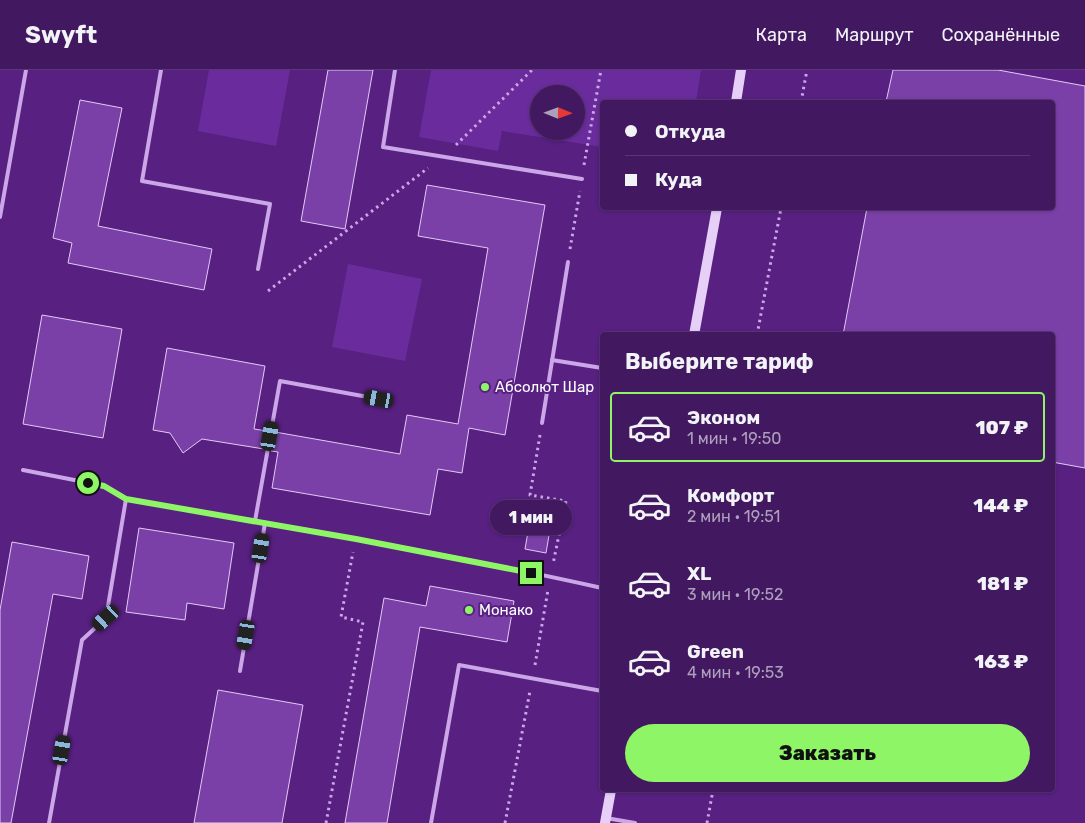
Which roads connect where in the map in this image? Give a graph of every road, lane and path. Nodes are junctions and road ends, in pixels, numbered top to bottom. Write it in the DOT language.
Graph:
graph roads {
  1 [pos="26,70"];
  2 [pos="161,70"];
  3 [pos="395,70"];
  4 [pos="532,70"];
  5 [pos="742,70"];
  6 [pos="807,70"];
  7 [pos="736,100"];
  8 [pos="801,100"];
  9 [pos="444,156"];
  10 [pos="582,179"];
  11 [pos="717,210"];
  12 [pos="781,210"];
  13 [pos="0,217"];
  14 [pos="568,262"];
  15 [pos="258,269"];
  16 [pos="268,291"];
  17 [pos="695,332"];
  18 [pos="759,332"];
  19 [pos="552,360"];
  20 [pos="600,368"];
  21 [pos="379,399"];
  22 [pos="542,423"];
  23 [pos="23,470"];
  24 [pos="126,499"];
  25 [pos="255,521"];
  26 [pos="265,523"];
  27 [pos="356,539"];
  28 [pos="551,577"];
  29 [pos="600,588"];
  30 [pos="240,671"];
  31 [pos="533,678"];
  32 [pos="600,691"];
  33 [pos="611,792"];
  34 [pos="713,792"];
  35 [pos="606,821"];
  36 [pos="49,823"];
  37 [pos="326,823"];
  38 [pos="431,823"];
  39 [pos="505,823"];
  40 [pos="635,823"];
  41 [pos="707,823"];
  1 -- 13 [label="lane"];
  2 -- 15 [label="lane"];
  3 -- 9 [label="lane"];
  4 -- 9 [label="path"];
  5 -- 7 [label="main road"];
  6 -- 8 [label="path"];
  9 -- 10 [label="lane"];
  9 -- 16 [label="path"];
  11 -- 17 [label="main road"];
  12 -- 18 [label="path"];
  14 -- 19 [label="lane"];
  19 -- 20 [label="lane"];
  19 -- 22 [label="lane"];
  21 -- 25 [label="lane"];
  22 -- 28 [label="path"];
  23 -- 24 [label="lane"];
  24 -- 25 [label="lane"];
  24 -- 36 [label="lane"];
  25 -- 26 [label="lane"];
  26 -- 27 [label="lane"];
  26 -- 30 [label="lane"];
  27 -- 28 [label="lane"];
  27 -- 37 [label="path"];
  28 -- 29 [label="lane"];
  28 -- 31 [label="path"];
  31 -- 32 [label="lane"];
  31 -- 38 [label="lane"];
  31 -- 39 [label="path"];
  33 -- 35 [label="main road"];
  34 -- 41 [label="path"];
  35 -- 40 [label="lane"];
}
